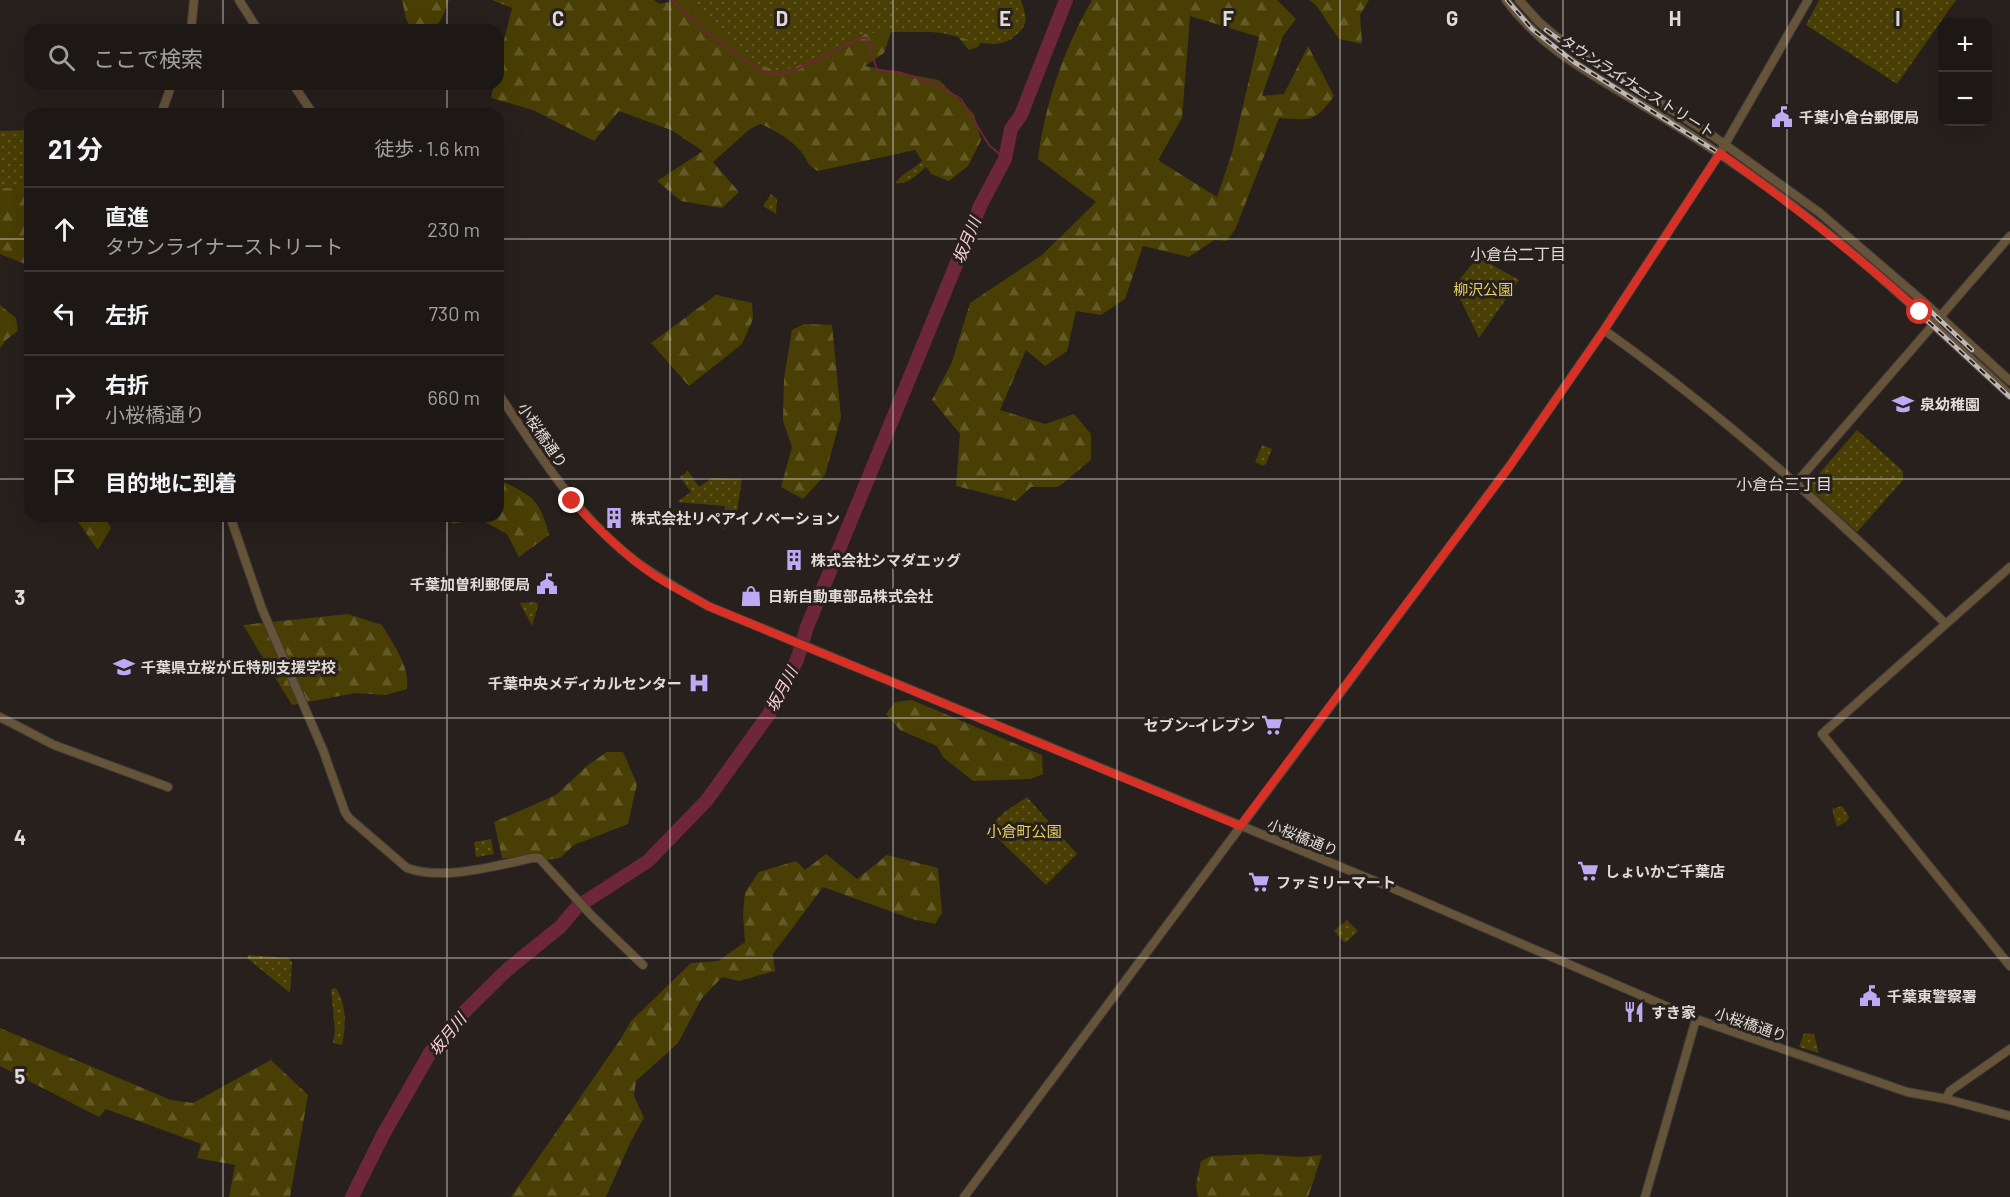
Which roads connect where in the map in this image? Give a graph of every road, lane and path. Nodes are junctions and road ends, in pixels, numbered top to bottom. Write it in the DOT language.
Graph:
graph roads {
  1 [pos="194,0"];
  2 [pos="239,0"];
  3 [pos="1506,0"];
  4 [pos="1519,0"];
  5 [pos="1808,0"];
  6 [pos="192,24"];
  7 [pos="254,24"];
  8 [pos="170,90"];
  9 [pos="297,90"];
  10 [pos="163,108"];
  11 [pos="309,108"];
  12 [pos="1725,145"];
  13 [pos="1720,153"];
  14 [pos="2010,236"];
  15 [pos="1940,316"];
  16 [pos="1933,324"];
  17 [pos="1604,330"];
  18 [pos="2010,381"];
  19 [pos="2010,395"];
  20 [pos="504,402"];
  21 [pos="1796,483"];
  22 [pos="232,522"];
  23 [pos="2010,567"];
  24 [pos="1946,624"];
  25 [pos="0,717"];
  26 [pos="168,787"];
  27 [pos="1240,826"];
  28 [pos="643,965"];
  29 [pos="2010,966"];
  30 [pos="1696,1019"];
  31 [pos="2010,1049"];
  32 [pos="1946,1099"];
  33 [pos="2010,1116"];
  34 [pos="964,1197"];
  35 [pos="1645,1197"];
  1 -- 6 [label="street"];
  2 -- 7 [label="street"];
  3 -- 13 [label="street, タウンライナーストリート"];
  4 -- 12 [label="street, タウンライナーストリート"];
  5 -- 12 [label="street"];
  8 -- 10 [label="street"];
  9 -- 11 [label="street"];
  12 -- 13 [label="street"];
  12 -- 15 [label="street, タウンライナーストリート"];
  13 -- 16 [label="street, タウンライナーストリート"];
  13 -- 17 [label="street"];
  14 -- 15 [label="street"];
  15 -- 16 [label="street"];
  15 -- 18 [label="street, タウンライナーストリート"];
  16 -- 19 [label="street, タウンライナーストリート"];
  16 -- 21 [label="street"];
  17 -- 21 [label="street"];
  17 -- 27 [label="street"];
  20 -- 27 [label="street, 小桜橋通り"];
  21 -- 24 [label="street"];
  22 -- 28 [label="street"];
  23 -- 24 [label="street"];
  24 -- 29 [label="street"];
  25 -- 26 [label="street"];
  27 -- 30 [label="street, 小桜橋通り"];
  27 -- 34 [label="street"];
  30 -- 32 [label="street, 小桜橋通り"];
  30 -- 35 [label="street"];
  31 -- 32 [label="street"];
  32 -- 33 [label="street, 小桜橋通り"];
}
